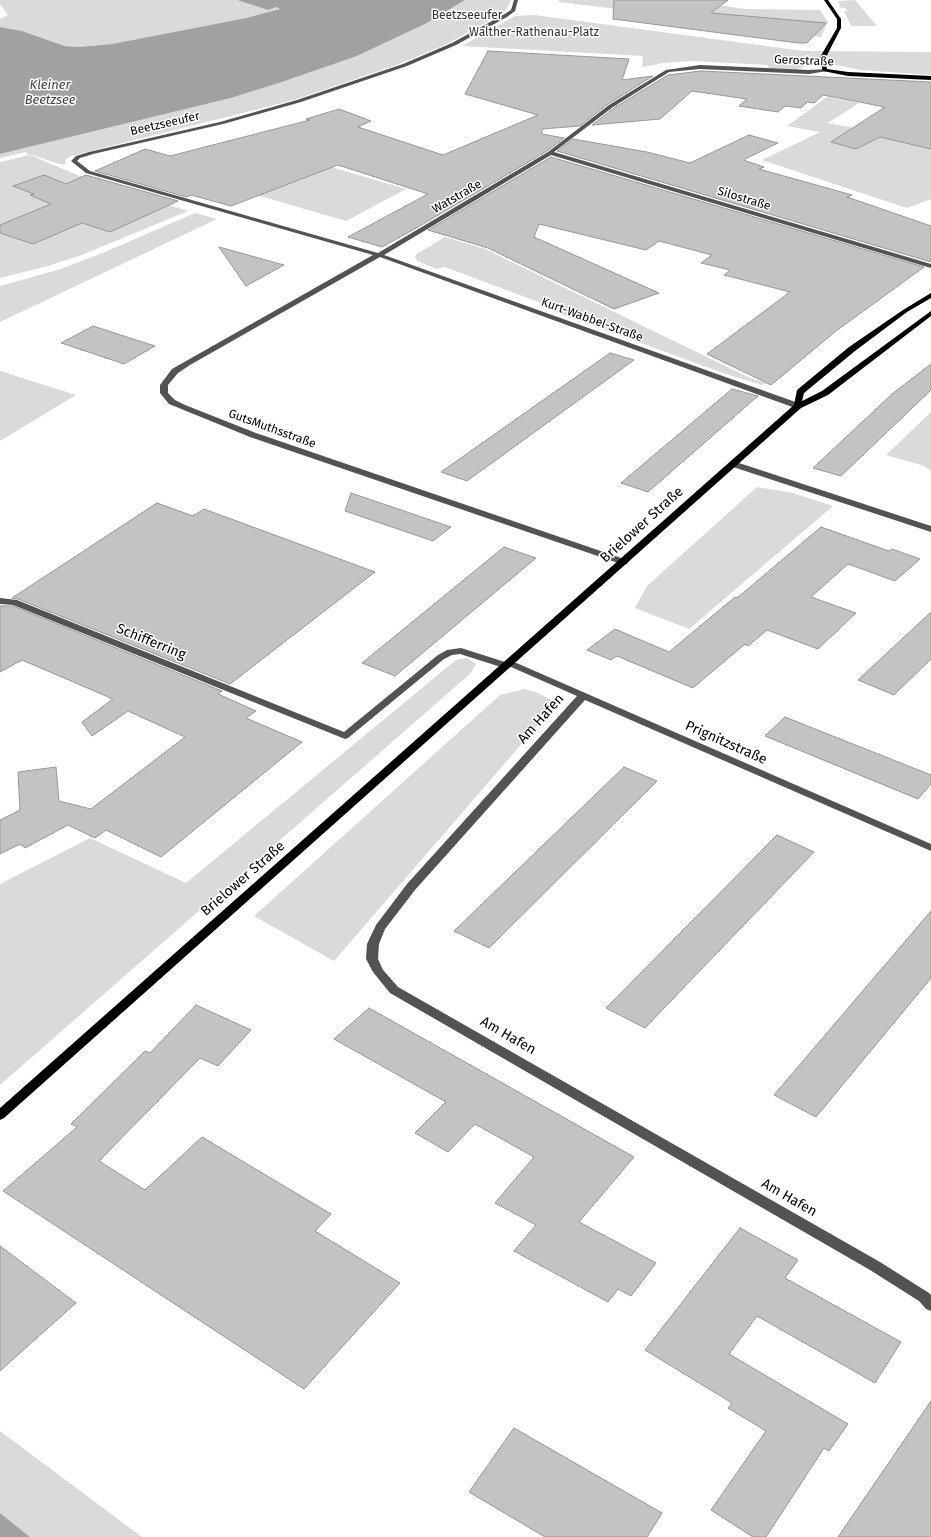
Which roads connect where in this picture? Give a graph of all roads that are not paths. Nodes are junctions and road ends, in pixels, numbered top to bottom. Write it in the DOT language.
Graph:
graph roads {
  1 [pos="516,0"];
  2 [pos="826,0"];
  3 [pos="700,67"];
  4 [pos="825,70"];
  5 [pos="931,78"];
  6 [pos="550,153"];
  7 [pos="379,255"];
  8 [pos="931,266"];
  9 [pos="931,295"];
  10 [pos="931,314"];
  11 [pos="798,406"];
  12 [pos="733,464"];
  13 [pos="931,529"];
  14 [pos="624,562"];
  15 [pos="0,601"];
  16 [pos="508,664"];
  17 [pos="583,696"];
  18 [pos="931,848"];
  19 [pos="0,1115"];
  20 [pos="931,1304"];
  1 -- 7 [label="street, Beetzseeufer"];
  2 -- 4 [label="main road"];
  3 -- 4 [label="street, Gerostraße"];
  3 -- 6 [label="street, Watstraße"];
  4 -- 5 [label="main road, Gerostraße"];
  6 -- 7 [label="street, Watstraße"];
  6 -- 8 [label="street, Silostraße"];
  7 -- 11 [label="street, Kurt-Wabbel-Straße"];
  7 -- 14 [label="street, GutsMuthsstraße"];
  9 -- 11 [label="main road, Brielower Straße"];
  10 -- 11 [label="main road, Brielower Straße"];
  11 -- 12 [label="main road, Brielower Straße"];
  12 -- 13 [label="street"];
  12 -- 14 [label="main road, Brielower Straße"];
  14 -- 16 [label="main road, Brielower Straße"];
  15 -- 16 [label="street, Schifferring"];
  16 -- 17 [label="street, Prignitzstraße"];
  16 -- 19 [label="main road, Brielower Straße"];
  17 -- 18 [label="street, Prignitzstraße"];
  17 -- 20 [label="street, Am Hafen"];
}
